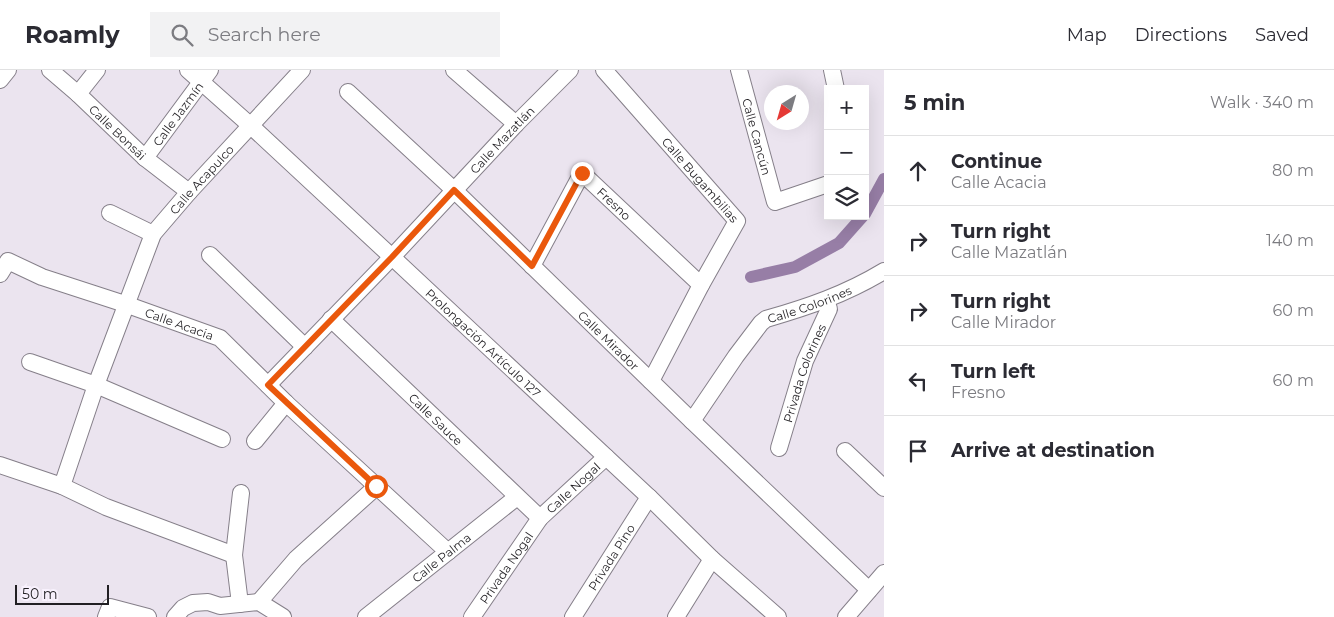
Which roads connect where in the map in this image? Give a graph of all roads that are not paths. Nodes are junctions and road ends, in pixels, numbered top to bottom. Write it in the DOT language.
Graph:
graph roads {
  1 [pos="8,70"];
  2 [pos="50,70"];
  3 [pos="97,70"];
  4 [pos="188,70"];
  5 [pos="302,70"];
  6 [pos="454,70"];
  7 [pos="604,70"];
  8 [pos="740,70"];
  9 [pos="832,70"];
  10 [pos="564,72"];
  11 [pos="206,76"];
  12 [pos="0,80"];
  13 [pos="835,85"];
  14 [pos="348,92"];
  15 [pos="78,94"];
  16 [pos="516,124"];
  17 [pos="251,126"];
  18 [pos="145,158"];
  19 [pos="824,185"];
  20 [pos="454,190"];
  21 [pos="189,192"];
  22 [pos="110,213"];
  23 [pos="153,234"];
  24 [pos="210,255"];
  25 [pos="392,257"];
  26 [pos="532,266"];
  27 [pos="884,271"];
  28 [pos="0,274"];
  29 [pos="701,285"];
  30 [pos="826,300"];
  31 [pos="126,304"];
  32 [pos="331,319"];
  33 [pos="305,347"];
  34 [pos="30,362"];
  35 [pos="651,381"];
  36 [pos="96,385"];
  37 [pos="268,385"];
  38 [pos="286,403"];
  39 [pos="692,421"];
  40 [pos="222,439"];
  41 [pos="254,441"];
  42 [pos="779,448"];
  43 [pos="845,451"];
  44 [pos="606,457"];
  45 [pos="0,465"];
  46 [pos="62,486"];
  47 [pos="376,486"];
  48 [pos="884,488"];
  49 [pos="242,493"];
  50 [pos="517,497"];
  51 [pos="649,497"];
  52 [pos="540,518"];
  53 [pos="448,552"];
  54 [pos="234,555"];
  55 [pos="712,559"];
  56 [pos="884,572"];
  57 [pos="869,590"];
  58 [pos="259,602"];
  59 [pos="240,604"];
  60 [pos="106,617"];
  61 [pos="148,617"];
  62 [pos="175,617"];
  63 [pos="283,617"];
  64 [pos="366,617"];
  65 [pos="472,617"];
  66 [pos="573,617"];
  67 [pos="676,617"];
  68 [pos="778,617"];
  69 [pos="846,617"];
  1 -- 12 [label="street"];
  2 -- 15 [label="street, Calle Bonsái"];
  3 -- 15 [label="street"];
  4 -- 11 [label="street, Prolongación Artículo 127"];
  5 -- 17 [label="street, Calle Acapulco"];
  6 -- 16 [label="street"];
  7 -- 29 [label="street, Calle Bugambilias"];
  8 -- 19 [label="street, Calle Cancún"];
  9 -- 13 [label="street"];
  10 -- 16 [label="street, Calle Mazatlán"];
  11 -- 17 [label="street, Prolongación Artículo 127"];
  11 -- 18 [label="street, Calle Jazmín"];
  14 -- 20 [label="street, Calle Mirador"];
  15 -- 18 [label="street, Calle Bonsái"];
  16 -- 20 [label="street, Calle Mazatlán"];
  17 -- 21 [label="street, Calle Acapulco"];
  17 -- 25 [label="street, Prolongación Artículo 127"];
  18 -- 21 [label="street, Calle Bonsái"];
  20 -- 25 [label="street, Calle Mazatlán"];
  20 -- 26 [label="street, Calle Mirador"];
  21 -- 23 [label="street, Calle Acapulco"];
  22 -- 23 [label="street"];
  23 -- 31 [label="street, Calle Acapulco"];
  24 -- 33 [label="street"];
  25 -- 32 [label="street, Calle Mazatlán"];
  25 -- 44 [label="street, Prolongación Artículo 127"];
  26 -- 29 [label="street, Fresno"];
  26 -- 35 [label="street, Calle Mirador"];
  27 -- 30 [label="street, Calle Colorines"];
  28 -- 31 [label="street, Calle Acacia"];
  29 -- 35 [label="street, Calle Bugambilias"];
  30 -- 39 [label="street, Calle Colorines"];
  30 -- 42 [label="street, Privada Colorines"];
  31 -- 36 [label="street, Calle Acapulco"];
  31 -- 37 [label="street, Calle Acacia"];
  32 -- 33 [label="street, Calle Mazatlán"];
  32 -- 50 [label="street, Calle Sauce"];
  33 -- 37 [label="street, Calle Mazatlán"];
  34 -- 36 [label="street"];
  35 -- 39 [label="street, Calle Mirador"];
  36 -- 40 [label="street"];
  36 -- 46 [label="street, Calle Acapulco"];
  37 -- 38 [label="street, Calle Acacia"];
  38 -- 41 [label="street"];
  38 -- 47 [label="street, Calle Acacia"];
  39 -- 57 [label="street, Calle Mirador"];
  43 -- 48 [label="street"];
  44 -- 51 [label="street, Prolongación Artículo 127"];
  44 -- 52 [label="street, Calle Nogal"];
  45 -- 46 [label="street"];
  46 -- 54 [label="street"];
  47 -- 53 [label="street, Calle Acacia"];
  47 -- 58 [label="street"];
  49 -- 54 [label="street"];
  50 -- 52 [label="street, Calle Sauce"];
  50 -- 53 [label="street, Calle Palma"];
  51 -- 55 [label="street, Prolongación Artículo 127"];
  51 -- 66 [label="street, Privada Pino"];
  52 -- 65 [label="street, Privada Nogal"];
  53 -- 64 [label="street, Calle Palma"];
  54 -- 59 [label="street"];
  55 -- 67 [label="street"];
  55 -- 68 [label="street, Prolongación Artículo 127"];
  56 -- 57 [label="street"];
  57 -- 69 [label="street"];
  58 -- 59 [label="street"];
  58 -- 63 [label="street"];
  59 -- 62 [label="street"];
  60 -- 61 [label="street"];
}
